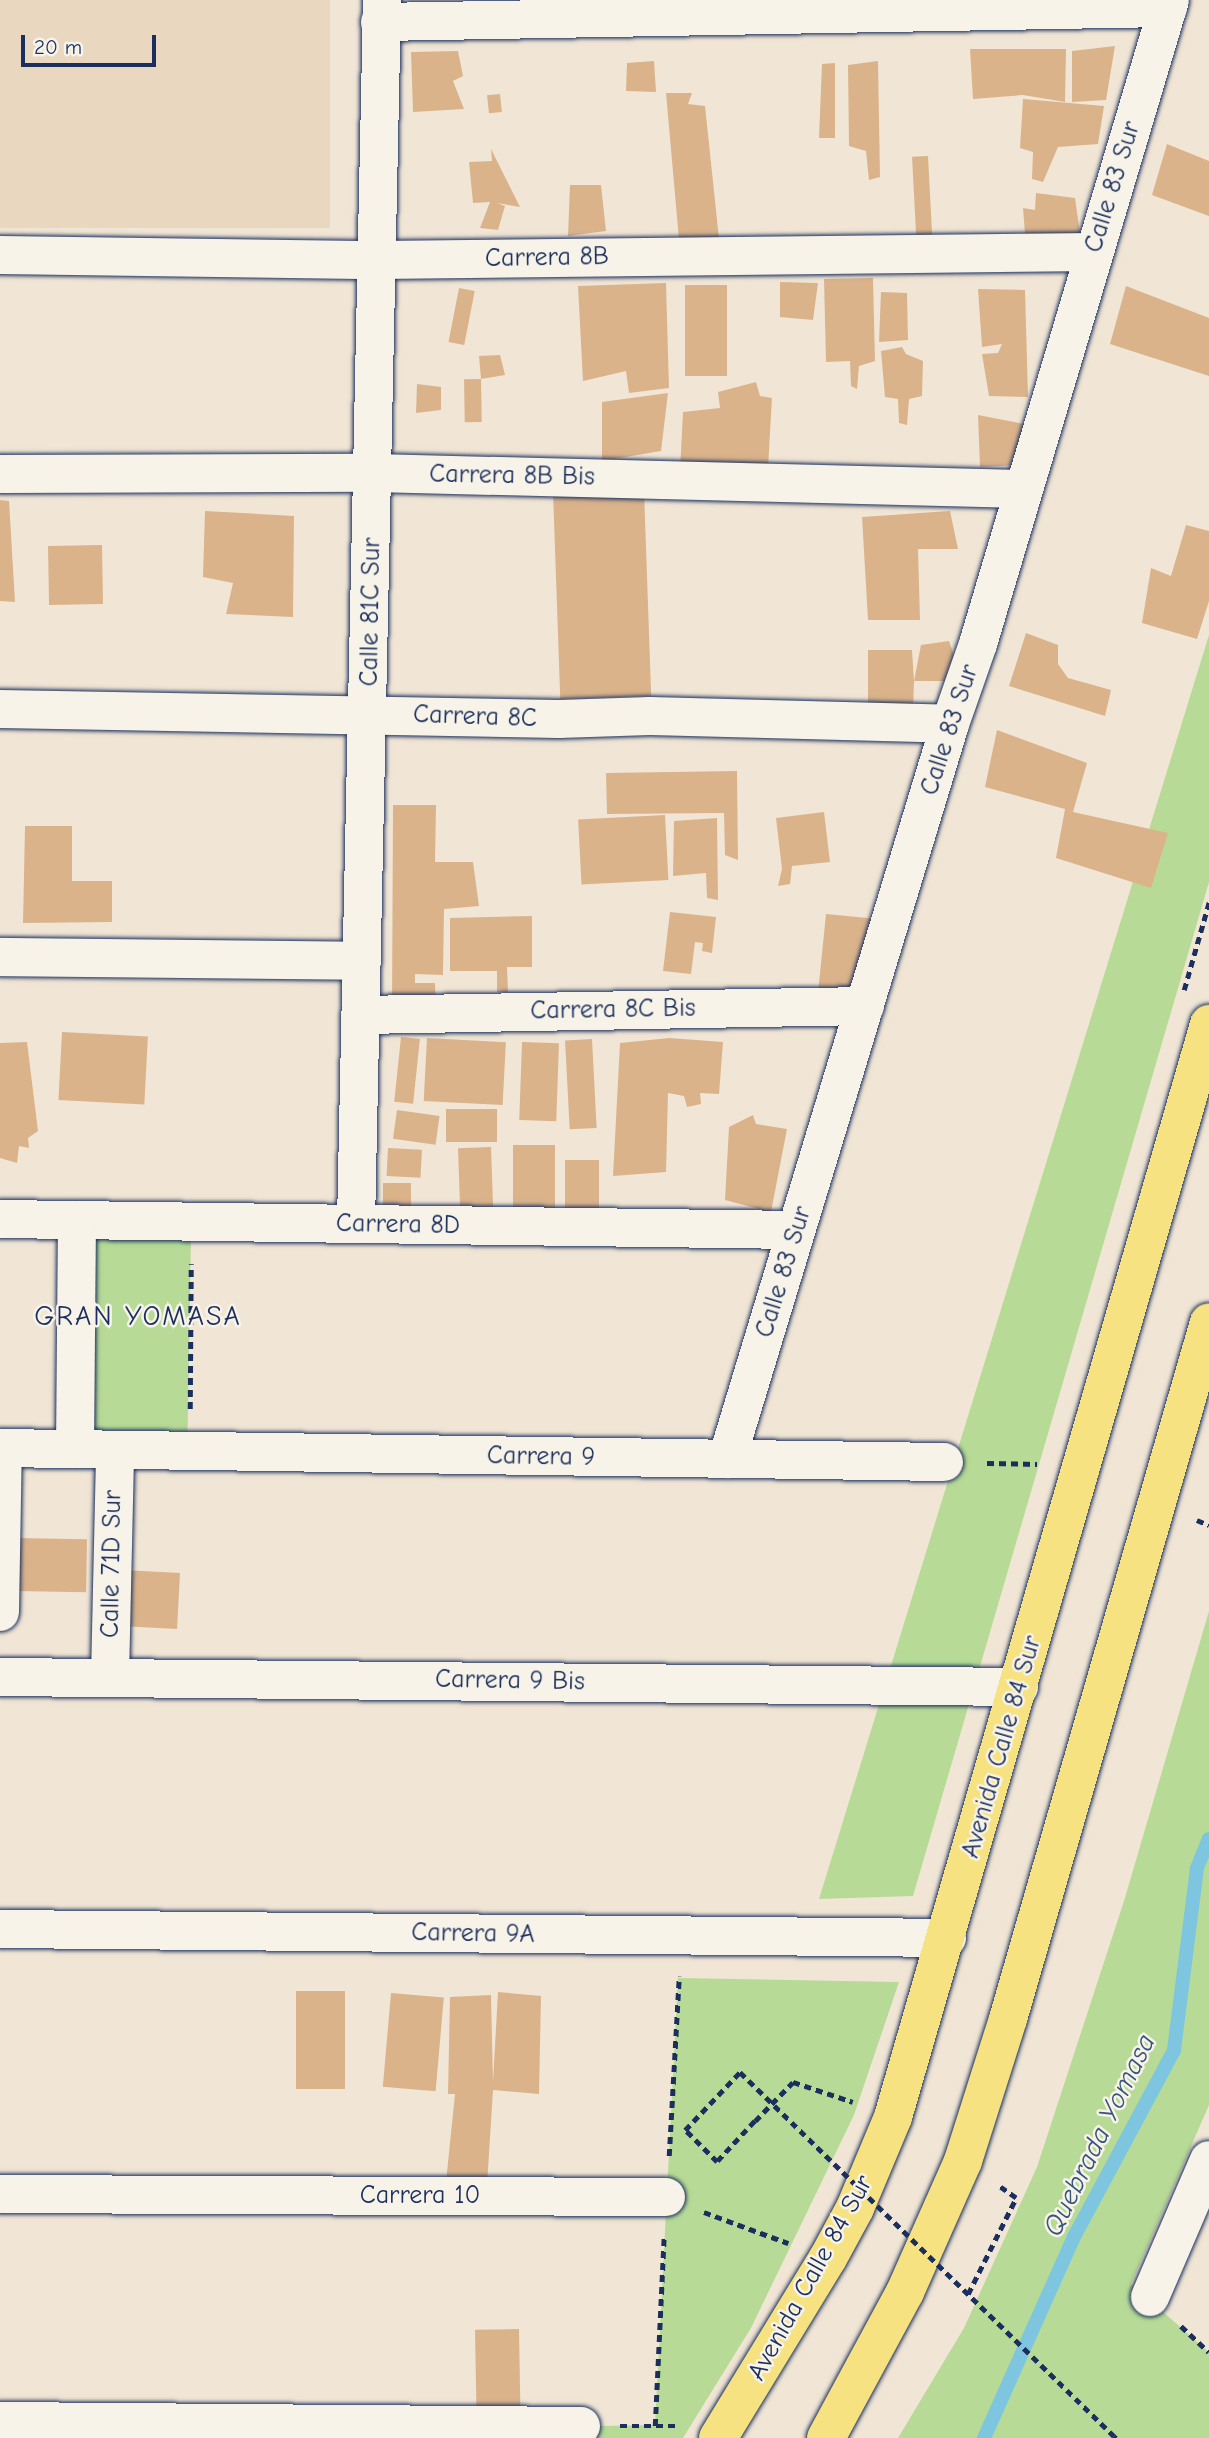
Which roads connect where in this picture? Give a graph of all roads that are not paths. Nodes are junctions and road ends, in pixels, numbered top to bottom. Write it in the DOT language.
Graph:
graph roads {
  1 [pos="1169,4"];
  2 [pos="381,11"];
  3 [pos="1094,252"];
  4 [pos="0,255"];
  5 [pos="379,260"];
  6 [pos="374,473"];
  7 [pos="0,474"];
  8 [pos="1023,489"];
  9 [pos="0,709"];
  10 [pos="368,714"];
  11 [pos="950,724"];
  12 [pos="0,957"];
  13 [pos="362,961"];
  14 [pos="864,1006"];
  15 [pos="361,1015"];
  16 [pos="1209,1024"];
  17 [pos="0,1219"];
  18 [pos="77,1220"];
  19 [pos="356,1224"];
  20 [pos="796,1230"];
  21 [pos="1209,1322"];
  22 [pos="2,1448"];
  23 [pos="75,1449"];
  24 [pos="115,1451"];
  25 [pos="727,1459"];
  26 [pos="944,1462"];
  27 [pos="0,1612"];
  28 [pos="0,1676"];
  29 [pos="110,1677"];
  30 [pos="1019,1687"];
  31 [pos="0,1929"];
  32 [pos="947,1938"];
  33 [pos="1209,2160"];
  34 [pos="0,2194"];
  35 [pos="666,2197"];
  36 [pos="1150,2297"];
  37 [pos="0,2421"];
  38 [pos="581,2426"];
  39 [pos="722,2432"];
  40 [pos="826,2438"];
  1 -- 2 [label="street"];
  1 -- 3 [label="street, Calle 83 Sur"];
  2 -- 5 [label="street, Calle 81C Sur"];
  3 -- 5 [label="street, Carrera 8B"];
  3 -- 8 [label="street, Calle 83 Sur"];
  4 -- 5 [label="street, Carrera 8B"];
  5 -- 6 [label="street, Calle 81C Sur"];
  6 -- 7 [label="street, Carrera 8B Bis"];
  6 -- 8 [label="street, Carrera 8B Bis"];
  6 -- 10 [label="street, Calle 81C Sur"];
  8 -- 11 [label="street, Calle 83 Sur"];
  9 -- 10 [label="street, Carrera 8C"];
  10 -- 11 [label="street, Carrera 8C"];
  10 -- 13 [label="street, Calle 81C Sur"];
  11 -- 14 [label="street, Calle 83 Sur"];
  12 -- 13 [label="street"];
  13 -- 15 [label="street, Calle 81C Sur"];
  14 -- 15 [label="street, Carrera 8C Bis"];
  14 -- 20 [label="street, Calle 83 Sur"];
  15 -- 19 [label="street, Calle 81C Sur"];
  16 -- 30 [label="highway, Avenida Calle 84 Sur"];
  17 -- 18 [label="street, Carrera 8D"];
  18 -- 19 [label="street, Carrera 8D"];
  18 -- 23 [label="street"];
  19 -- 20 [label="street, Carrera 8D"];
  20 -- 25 [label="street, Calle 83 Sur"];
  21 -- 40 [label="highway"];
  22 -- 23 [label="street, Carrera 9"];
  22 -- 27 [label="street"];
  23 -- 24 [label="street, Carrera 9"];
  24 -- 25 [label="street, Carrera 9"];
  24 -- 29 [label="street, Calle 71D Sur"];
  25 -- 26 [label="street, Carrera 9"];
  28 -- 29 [label="street, Carrera 9 Bis"];
  29 -- 30 [label="street, Carrera 9 Bis"];
  30 -- 32 [label="highway, Avenida Calle 84 Sur"];
  31 -- 32 [label="street, Carrera 9A"];
  32 -- 39 [label="highway, Avenida Calle 84 Sur"];
  33 -- 36 [label="street"];
  34 -- 35 [label="street, Carrera 10"];
  37 -- 38 [label="street"];
}
